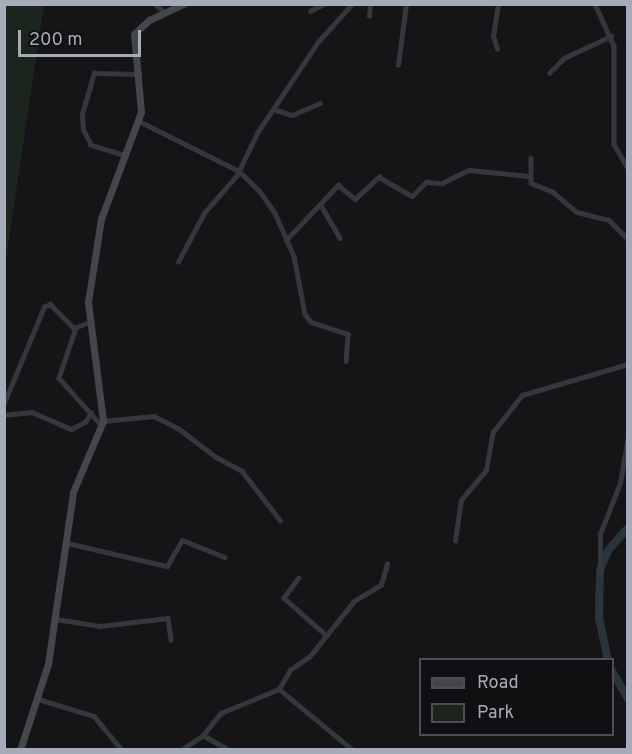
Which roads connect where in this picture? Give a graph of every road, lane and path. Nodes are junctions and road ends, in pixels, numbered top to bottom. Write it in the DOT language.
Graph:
graph roads {
  1 [pos="155,4"];
  2 [pos="183,4"];
  3 [pos="324,4"];
  4 [pos="352,4"];
  5 [pos="370,4"];
  6 [pos="406,4"];
  7 [pos="498,4"];
  8 [pos="595,4"];
  9 [pos="310,11"];
  10 [pos="164,12"];
  11 [pos="369,15"];
  12 [pos="611,36"];
  13 [pos="497,50"];
  14 [pos="398,65"];
  15 [pos="549,73"];
  16 [pos="139,74"];
  17 [pos="320,103"];
  18 [pos="276,110"];
  19 [pos="139,121"];
  20 [pos="126,156"];
  21 [pos="531,158"];
  22 [pos="627,168"];
  23 [pos="239,171"];
  24 [pos="529,176"];
  25 [pos="321,205"];
  26 [pos="340,238"];
  27 [pos="627,239"];
  28 [pos="286,240"];
  29 [pos="178,262"];
  30 [pos="92,321"];
  31 [pos="76,328"];
  32 [pos="346,361"];
  33 [pos="627,364"];
  34 [pos="4,403"];
  35 [pos="91,413"];
  36 [pos="4,415"];
  37 [pos="103,424"];
  38 [pos="627,436"];
  39 [pos="280,519"];
  40 [pos="455,541"];
  41 [pos="68,543"];
  42 [pos="225,557"];
  43 [pos="387,564"];
  44 [pos="600,576"];
  45 [pos="299,578"];
  46 [pos="56,619"];
  47 [pos="325,634"];
  48 [pos="171,640"];
  49 [pos="279,689"];
  50 [pos="38,699"];
  51 [pos="203,735"];
  52 [pos="20,750"];
  53 [pos="122,750"];
  54 [pos="181,750"];
  55 [pos="228,750"];
  56 [pos="353,750"];
  1 -- 10 [label="street"];
  2 -- 10 [label="street"];
  3 -- 9 [label="street"];
  4 -- 18 [label="street"];
  5 -- 11 [label="street"];
  6 -- 14 [label="street"];
  7 -- 13 [label="street"];
  8 -- 12 [label="street"];
  10 -- 16 [label="street"];
  12 -- 15 [label="street"];
  12 -- 22 [label="street"];
  16 -- 19 [label="street"];
  16 -- 20 [label="street"];
  17 -- 18 [label="street"];
  18 -- 23 [label="street"];
  19 -- 20 [label="street"];
  19 -- 23 [label="street"];
  20 -- 30 [label="street"];
  21 -- 24 [label="street"];
  23 -- 28 [label="street"];
  23 -- 29 [label="street"];
  24 -- 25 [label="street"];
  24 -- 27 [label="street"];
  25 -- 26 [label="street"];
  25 -- 28 [label="street"];
  28 -- 32 [label="street"];
  30 -- 31 [label="street"];
  30 -- 37 [label="street"];
  31 -- 34 [label="street"];
  31 -- 35 [label="street"];
  33 -- 40 [label="street"];
  35 -- 36 [label="street"];
  35 -- 37 [label="street"];
  37 -- 39 [label="street"];
  37 -- 41 [label="street"];
  38 -- 44 [label="street"];
  41 -- 42 [label="street"];
  41 -- 46 [label="street"];
  43 -- 47 [label="street"];
  45 -- 47 [label="street"];
  46 -- 48 [label="street"];
  46 -- 50 [label="street"];
  47 -- 49 [label="street"];
  49 -- 51 [label="street"];
  49 -- 56 [label="street"];
  50 -- 52 [label="street"];
  50 -- 53 [label="street"];
  51 -- 54 [label="street"];
  51 -- 55 [label="street"];
}
